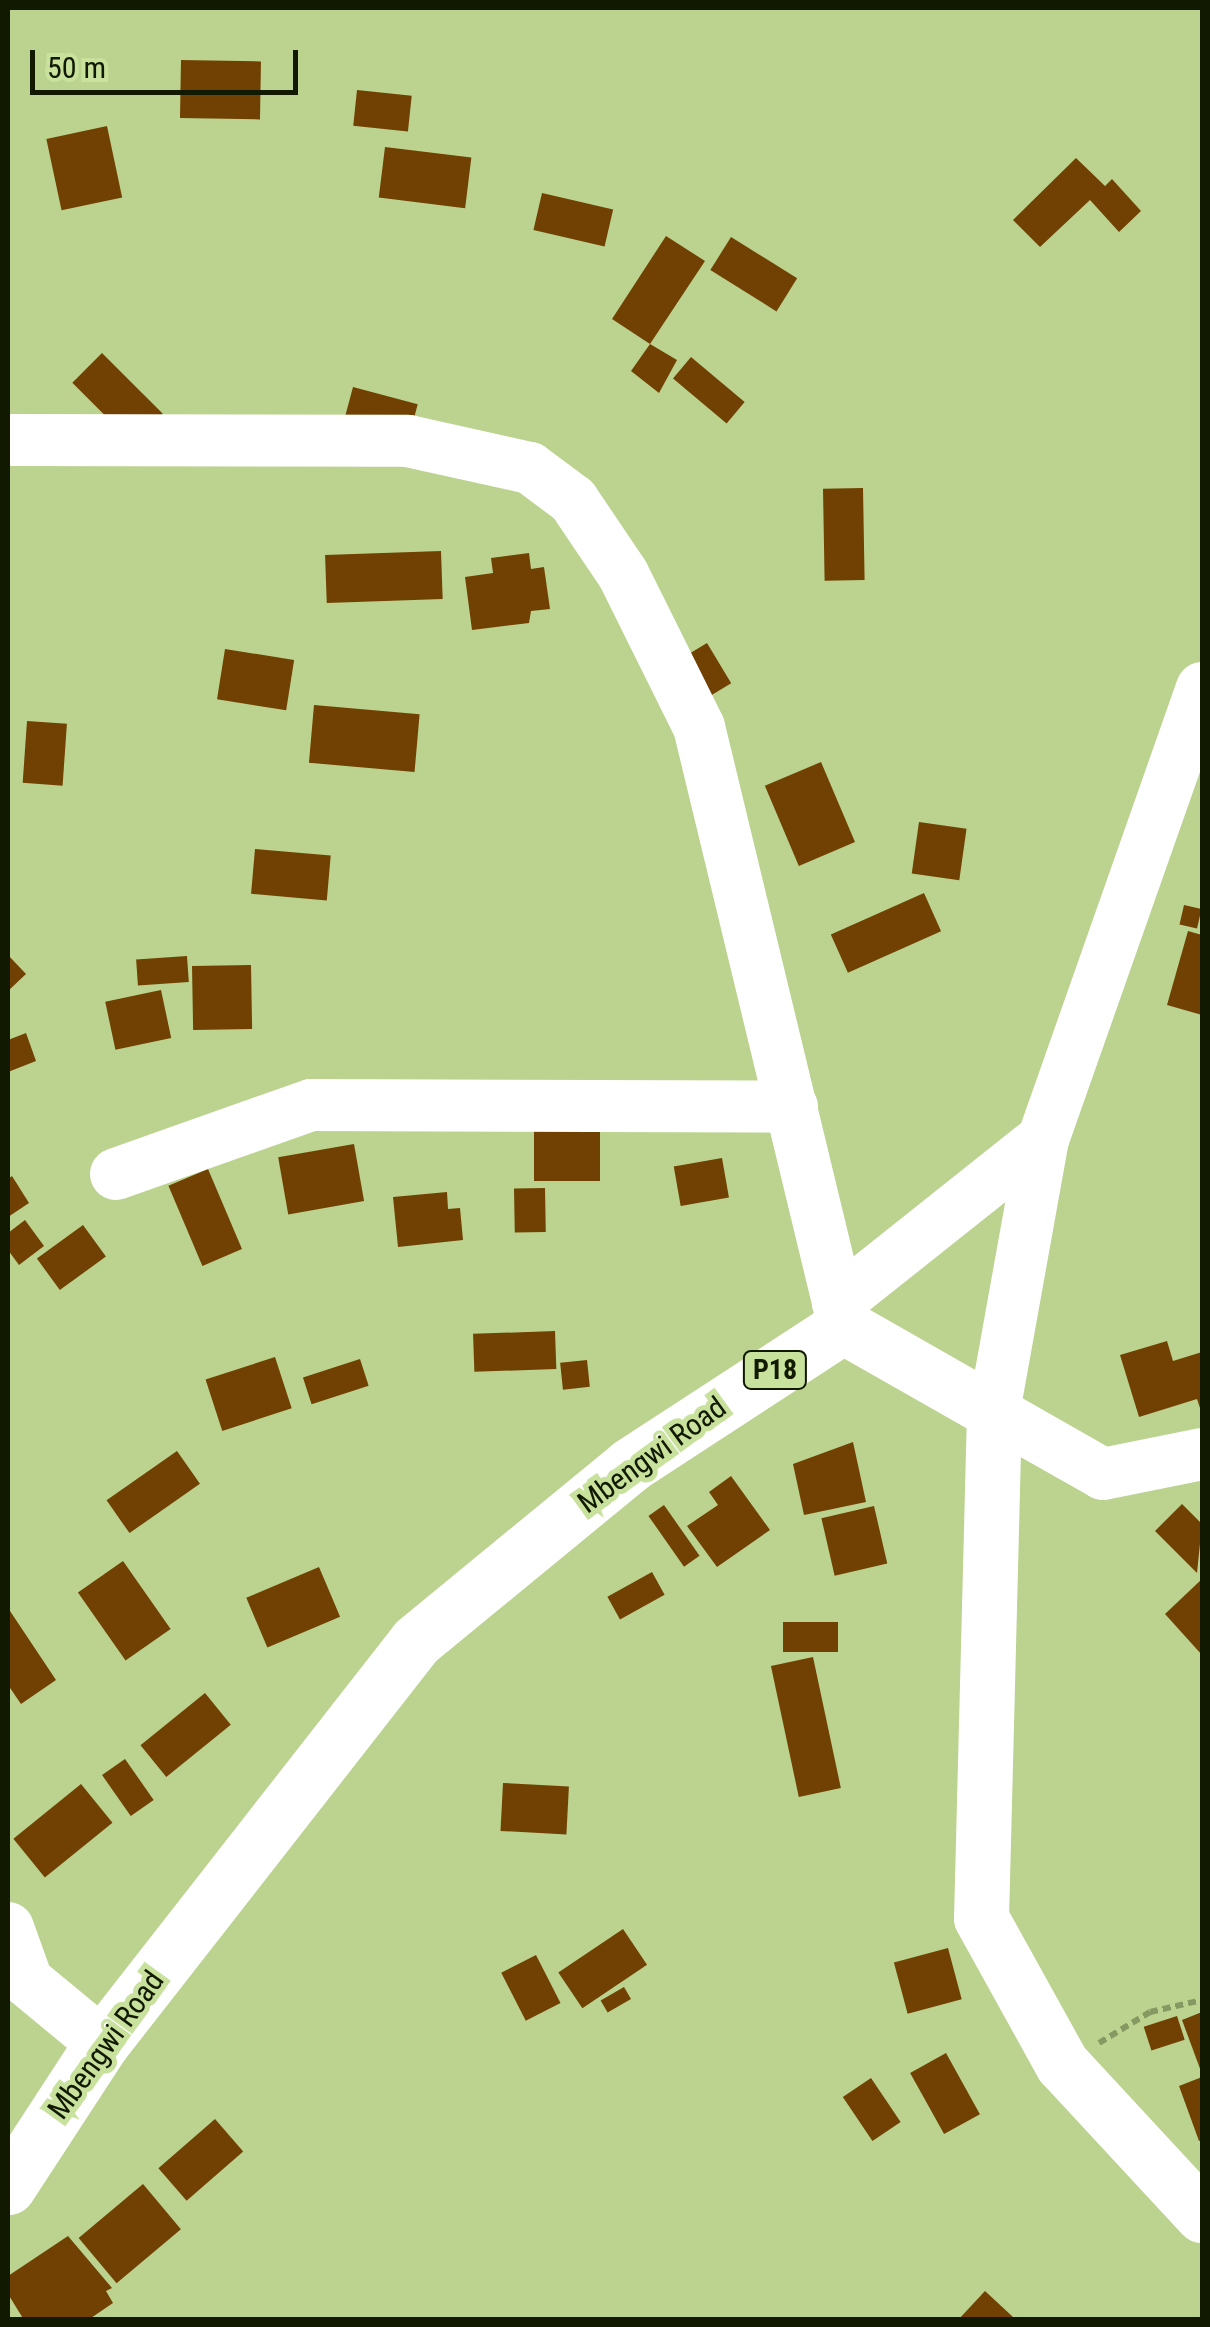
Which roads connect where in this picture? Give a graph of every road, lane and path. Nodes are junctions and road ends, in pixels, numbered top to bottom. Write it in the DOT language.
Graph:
graph roads {
  1 [pos="8,440"];
  2 [pos="1202,688"];
  3 [pos="792,1107"];
  4 [pos="1042,1139"];
  5 [pos="116,1174"];
  6 [pos="840,1314"];
  7 [pos="994,1412"];
  8 [pos="1202,1454"];
  9 [pos="8,1928"];
  10 [pos="1202,2000"];
  11 [pos="102,2044"];
  12 [pos="1062,2064"];
  13 [pos="8,2187"];
  14 [pos="1202,2215"];
  1 -- 3 [label="street"];
  2 -- 4 [label="street"];
  3 -- 5 [label="street"];
  3 -- 6 [label="street"];
  4 -- 6 [label="street"];
  4 -- 7 [label="street"];
  6 -- 7 [label="main road, P18"];
  6 -- 11 [label="main road, Mbengwi Road / P18"];
  7 -- 8 [label="street"];
  7 -- 12 [label="main road"];
  9 -- 11 [label="street"];
  10 -- 12 [label="path"];
  11 -- 13 [label="main road, Mbengwi Road / P18"];
  12 -- 14 [label="main road"];
}
